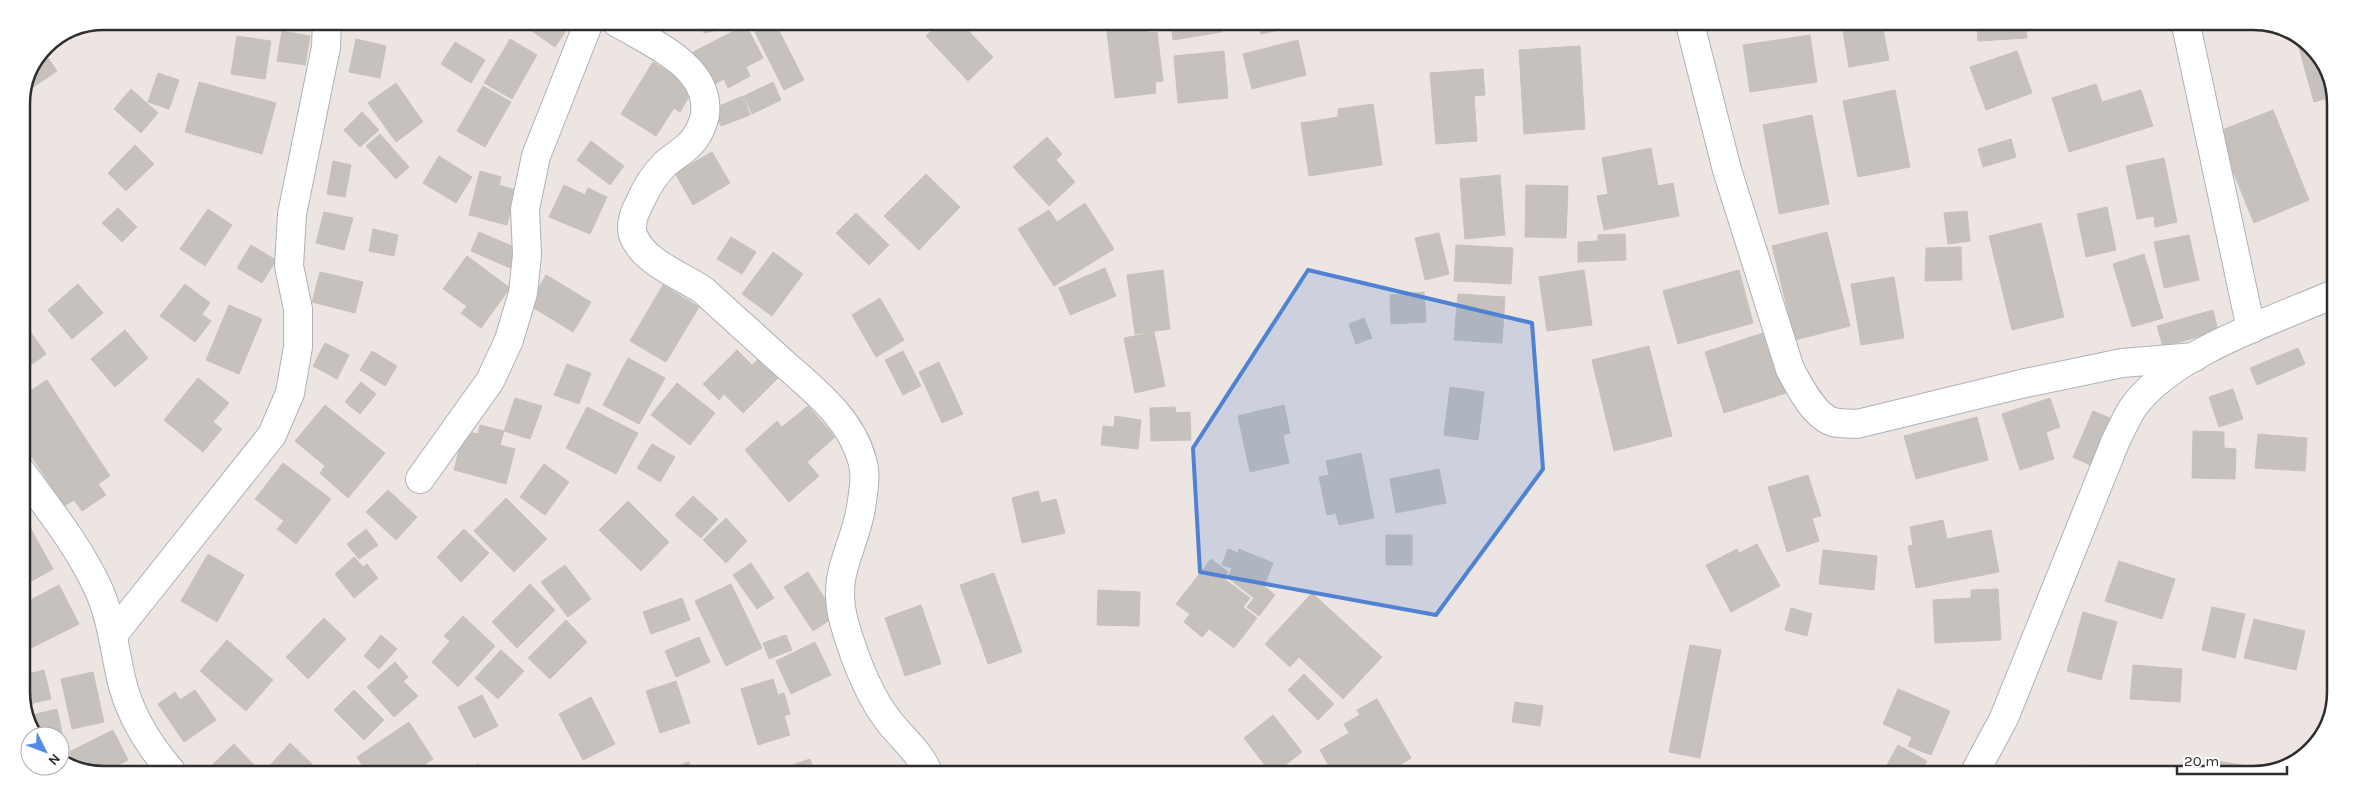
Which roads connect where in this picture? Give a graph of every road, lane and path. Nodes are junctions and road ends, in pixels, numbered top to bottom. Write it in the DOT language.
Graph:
graph roads {
  1 [pos="327,30"];
  2 [pos="586,30"];
  3 [pos="629,30"];
  4 [pos="1692,30"];
  5 [pos="2187,30"];
  6 [pos="2327,297"];
  7 [pos="2251,329"];
  8 [pos="2195,357"];
  9 [pos="420,479"];
  10 [pos="30,483"];
  11 [pos="113,635"];
  12 [pos="167,766"];
  13 [pos="924,766"];
  14 [pos="1978,766"];
  1 -- 11 [label="street"];
  2 -- 9 [label="street"];
  3 -- 13 [label="street"];
  4 -- 8 [label="street"];
  5 -- 7 [label="street"];
  6 -- 7 [label="street"];
  7 -- 8 [label="street"];
  8 -- 14 [label="street"];
  10 -- 11 [label="street"];
  11 -- 12 [label="street"];
}
